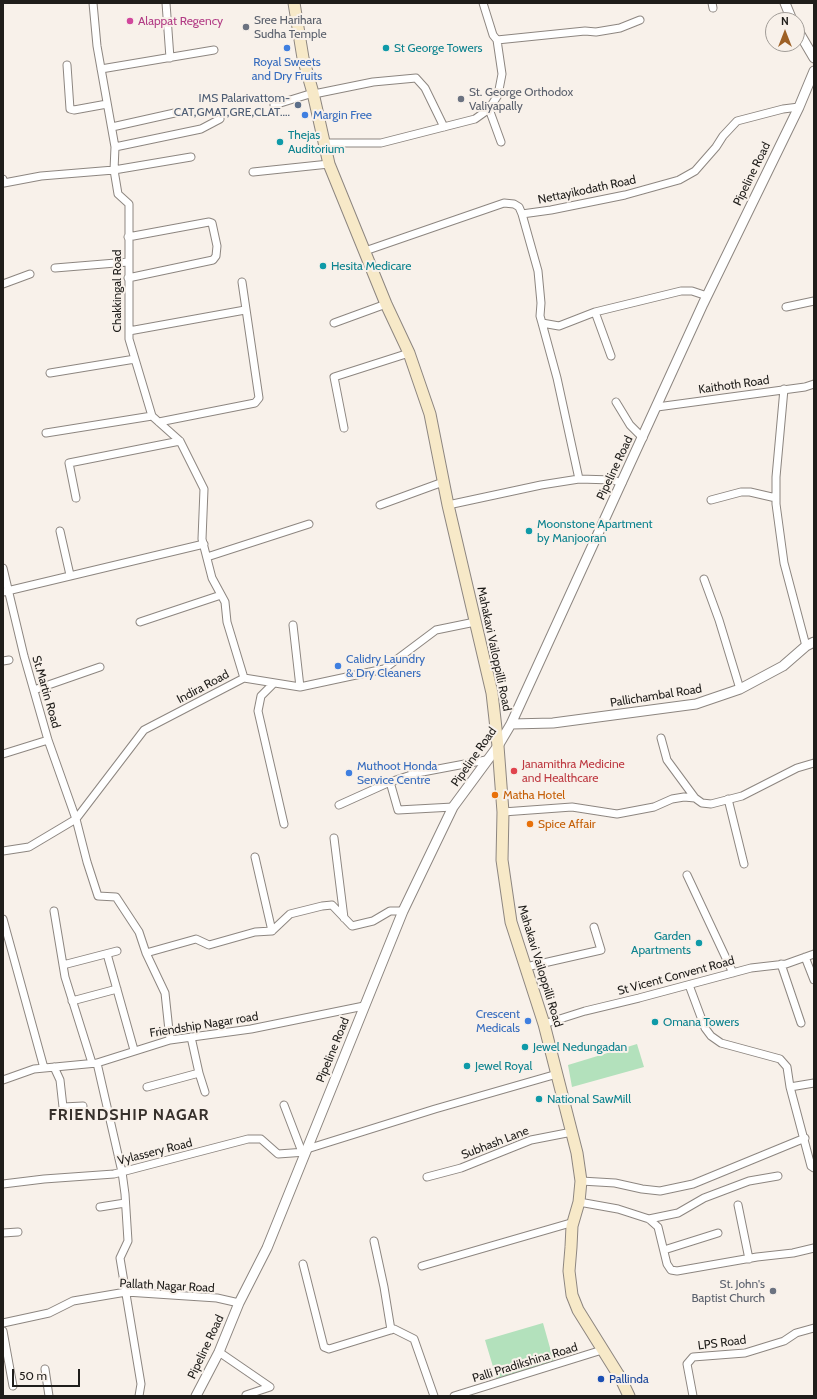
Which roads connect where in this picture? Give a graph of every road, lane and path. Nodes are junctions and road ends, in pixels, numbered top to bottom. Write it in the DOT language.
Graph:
graph roads {
  1 [pos="93,3"];
  2 [pos="166,3"];
  3 [pos="294,3"];
  4 [pos="483,3"];
  5 [pos="640,20"];
  6 [pos="497,40"];
  7 [pos="805,43"];
  8 [pos="214,50"];
  9 [pos="170,58"];
  10 [pos="814,58"];
  11 [pos="68,65"];
  12 [pos="101,69"];
  13 [pos="814,71"];
  14 [pos="314,93"];
  15 [pos="108,104"];
  16 [pos="274,105"];
  17 [pos="799,107"];
  18 [pos="489,109"];
  19 [pos="179,112"];
  20 [pos="220,119"];
  21 [pos="112,127"];
  22 [pos="444,127"];
  23 [pos="501,142"];
  24 [pos="324,143"];
  25 [pos="115,147"];
  26 [pos="191,157"];
  27 [pos="329,164"];
  28 [pos="114,170"];
  29 [pos="253,172"];
  30 [pos="3,182"];
  31 [pos="522,214"];
  32 [pos="128,237"];
  33 [pos="365,251"];
  34 [pos="128,262"];
  35 [pos="55,268"];
  36 [pos="30,274"];
  37 [pos="128,278"];
  38 [pos="242,282"];
  39 [pos="3,284"];
  40 [pos="707,296"];
  41 [pos="814,300"];
  42 [pos="386,304"];
  43 [pos="786,307"];
  44 [pos="245,310"];
  45 [pos="595,312"];
  46 [pos="334,323"];
  47 [pos="542,323"];
  48 [pos="129,331"];
  49 [pos="409,353"];
  50 [pos="611,356"];
  51 [pos="135,360"];
  52 [pos="50,373"];
  53 [pos="814,384"];
  54 [pos="784,389"];
  55 [pos="616,402"];
  56 [pos="657,407"];
  57 [pos="152,416"];
  58 [pos="159,422"];
  59 [pos="344,428"];
  60 [pos="46,433"];
  61 [pos="643,438"];
  62 [pos="180,440"];
  63 [pos="579,479"];
  64 [pos="443,482"];
  65 [pos="622,483"];
  66 [pos="76,498"];
  67 [pos="776,498"];
  68 [pos="711,500"];
  69 [pos="380,505"];
  70 [pos="448,505"];
  71 [pos="309,524"];
  72 [pos="60,531"];
  73 [pos="204,544"];
  74 [pos="207,557"];
  75 [pos="3,568"];
  76 [pos="70,575"];
  77 [pos="704,579"];
  78 [pos="6,591"];
  79 [pos="221,595"];
  80 [pos="140,622"];
  81 [pos="475,622"];
  82 [pos="293,625"];
  83 [pos="810,644"];
  84 [pos="100,667"];
  85 [pos="244,678"];
  86 [pos="274,683"];
  87 [pos="300,687"];
  88 [pos="740,689"];
  89 [pos="34,690"];
  90 [pos="511,724"];
  91 [pos="662,738"];
  92 [pos="48,740"];
  93 [pos="498,746"];
  94 [pos="3,754"];
  95 [pos="486,760"];
  96 [pos="814,763"];
  97 [pos="390,782"];
  98 [pos="695,798"];
  99 [pos="728,799"];
  100 [pos="339,805"];
  101 [pos="453,807"];
  102 [pos="503,812"];
  103 [pos="76,819"];
  104 [pos="284,824"];
  105 [pos="334,838"];
  106 [pos="3,851"];
  107 [pos="255,857"];
  108 [pos="744,864"];
  109 [pos="688,875"];
  110 [pos="54,911"];
  111 [pos="403,911"];
  112 [pos="344,918"];
  113 [pos="3,919"];
  114 [pos="594,927"];
  115 [pos="272,931"];
  116 [pos="118,952"];
  117 [pos="146,953"];
  118 [pos="107,954"];
  119 [pos="814,954"];
  120 [pos="805,957"];
  121 [pos="781,964"];
  122 [pos="63,965"];
  123 [pos="526,967"];
  124 [pos="733,973"];
  125 [pos="814,980"];
  126 [pos="689,985"];
  127 [pos="117,988"];
  128 [pos="72,1001"];
  129 [pos="364,1006"];
  130 [pos="801,1023"];
  131 [pos="544,1024"];
  132 [pos="191,1037"];
  133 [pos="170,1040"];
  134 [pos="134,1050"];
  135 [pos="95,1063"];
  136 [pos="54,1067"];
  137 [pos="44,1068"];
  138 [pos="199,1073"];
  139 [pos="557,1074"];
  140 [pos="3,1080"];
  141 [pos="814,1083"];
  142 [pos="147,1087"];
  143 [pos="790,1087"];
  144 [pos="205,1092"];
  145 [pos="284,1105"];
  146 [pos="82,1106"];
  147 [pos="572,1132"];
  148 [pos="805,1138"];
  149 [pos="305,1151"];
  150 [pos="813,1164"];
  151 [pos="122,1172"];
  152 [pos="778,1176"];
  153 [pos="427,1177"];
  154 [pos="580,1181"];
  155 [pos="3,1184"];
  156 [pos="579,1202"];
  157 [pos="125,1203"];
  158 [pos="100,1206"];
  159 [pos="738,1206"];
  160 [pos="649,1220"];
  161 [pos="574,1222"];
  162 [pos="18,1232"];
  163 [pos="3,1233"];
  164 [pos="718,1233"];
  165 [pos="374,1242"];
  166 [pos="814,1248"];
  167 [pos="664,1250"];
  168 [pos="749,1259"];
  169 [pos="303,1264"];
  170 [pos="422,1266"];
  171 [pos="126,1292"];
  172 [pos="239,1303"];
  173 [pos="3,1323"];
  174 [pos="814,1328"];
  175 [pos="391,1330"];
  176 [pos="3,1331"];
  177 [pos="602,1350"];
  178 [pos="219,1352"];
  179 [pos="45,1369"];
  180 [pos="13,1386"];
  181 [pos="246,1395"];
  182 [pos="50,1396"];
  183 [pos="139,1396"];
  184 [pos="196,1396"];
  185 [pos="434,1396"];
  186 [pos="454,1396"];
  187 [pos="629,1396"];
  188 [pos="693,1396"];
  1 -- 12 [label="street, Chakkingal Road"];
  2 -- 9 [label="street"];
  3 -- 14 [label="main road, Mahakavi Vailoppilli Road"];
  4 -- 6 [label="street"];
  5 -- 6 [label="street"];
  6 -- 18 [label="street"];
  7 -- 10 [label="street"];
  8 -- 9 [label="street"];
  9 -- 12 [label="street"];
  11 -- 15 [label="street"];
  12 -- 15 [label="street, Chakkingal Road"];
  13 -- 17 [label="street, Pipeline Road"];
  14 -- 16 [label="street"];
  14 -- 22 [label="street"];
  14 -- 24 [label="main road, Mahakavi Vailoppilli Road"];
  15 -- 21 [label="street, Chakkingal Road"];
  17 -- 31 [label="street, Nettayikodath Road"];
  17 -- 40 [label="street, Pipeline Road"];
  18 -- 22 [label="street"];
  18 -- 23 [label="street"];
  19 -- 21 [label="street"];
  20 -- 25 [label="street"];
  21 -- 25 [label="street, Chakkingal Road"];
  22 -- 24 [label="street"];
  24 -- 27 [label="main road, Mahakavi Vailoppilli Road"];
  25 -- 28 [label="street, Chakkingal Road"];
  26 -- 28 [label="street"];
  27 -- 29 [label="street"];
  27 -- 33 [label="main road, Mahakavi Vailoppilli Road"];
  28 -- 30 [label="street"];
  28 -- 32 [label="street, Chakkingal Road"];
  31 -- 33 [label="street"];
  31 -- 47 [label="street"];
  32 -- 34 [label="street, Chakkingal Road"];
  32 -- 37 [label="street"];
  33 -- 42 [label="main road, Mahakavi Vailoppilli Road"];
  34 -- 35 [label="street"];
  34 -- 37 [label="street, Chakkingal Road"];
  36 -- 39 [label="street"];
  37 -- 48 [label="street, Chakkingal Road"];
  38 -- 44 [label="street"];
  40 -- 45 [label="street"];
  40 -- 56 [label="street, Pipeline Road"];
  41 -- 43 [label="street"];
  42 -- 46 [label="street"];
  42 -- 49 [label="main road, Mahakavi Vailoppilli Road"];
  44 -- 48 [label="street"];
  44 -- 58 [label="street"];
  45 -- 47 [label="street"];
  45 -- 50 [label="street"];
  47 -- 63 [label="street"];
  48 -- 51 [label="street, Chakkingal Road"];
  49 -- 59 [label="street"];
  49 -- 64 [label="main road, Mahakavi Vailoppilli Road"];
  51 -- 52 [label="street"];
  51 -- 57 [label="street, Chakkingal Road"];
  53 -- 54 [label="street, Kaithoth Road"];
  54 -- 56 [label="street, Kaithoth Road"];
  54 -- 67 [label="street"];
  55 -- 61 [label="street"];
  56 -- 61 [label="street, Pipeline Road"];
  57 -- 58 [label="street"];
  57 -- 60 [label="street"];
  58 -- 62 [label="street"];
  61 -- 65 [label="street, Pipeline Road"];
  62 -- 66 [label="street"];
  62 -- 73 [label="street"];
  63 -- 65 [label="street"];
  63 -- 70 [label="street"];
  64 -- 69 [label="street"];
  64 -- 70 [label="main road, Mahakavi Vailoppilli Road"];
  65 -- 90 [label="street, Pipeline Road"];
  67 -- 68 [label="street"];
  67 -- 83 [label="street"];
  70 -- 81 [label="main road, Mahakavi Vailoppilli Road"];
  71 -- 74 [label="street"];
  72 -- 76 [label="street"];
  73 -- 74 [label="street"];
  73 -- 76 [label="street"];
  74 -- 79 [label="street"];
  75 -- 78 [label="street, St.Martin Road"];
  76 -- 78 [label="street"];
  77 -- 88 [label="street"];
  78 -- 89 [label="street, St.Martin Road"];
  79 -- 80 [label="street"];
  79 -- 85 [label="street"];
  81 -- 87 [label="street, Indira Road"];
  81 -- 93 [label="main road, Mahakavi Vailoppilli Road"];
  82 -- 87 [label="street"];
  83 -- 88 [label="street, Pallichambal Road"];
  84 -- 89 [label="street"];
  85 -- 86 [label="street, Indira Road"];
  85 -- 103 [label="street, Indira Road"];
  86 -- 87 [label="street, Indira Road"];
  86 -- 104 [label="street"];
  88 -- 90 [label="street, Pallichambal Road"];
  89 -- 92 [label="street, St.Martin Road"];
  90 -- 93 [label="street, Pipeline Road"];
  91 -- 98 [label="street"];
  92 -- 94 [label="street"];
  92 -- 103 [label="street, St.Martin Road"];
  93 -- 95 [label="street, Pipeline Road"];
  93 -- 102 [label="main road, Mahakavi Vailoppilli Road"];
  95 -- 97 [label="street"];
  95 -- 101 [label="street, Pipeline Road"];
  96 -- 99 [label="street"];
  97 -- 100 [label="street"];
  97 -- 101 [label="street"];
  98 -- 99 [label="street"];
  98 -- 102 [label="street"];
  99 -- 108 [label="street"];
  101 -- 111 [label="street, Pipeline Road"];
  102 -- 123 [label="main road, Mahakavi Vailoppilli Road"];
  103 -- 106 [label="street, Indira Road"];
  103 -- 117 [label="street, St.Martin Road"];
  105 -- 112 [label="street"];
  107 -- 115 [label="street"];
  109 -- 124 [label="street"];
  110 -- 122 [label="street"];
  111 -- 112 [label="street"];
  111 -- 129 [label="street, Pipeline Road"];
  112 -- 115 [label="street"];
  113 -- 137 [label="street"];
  114 -- 123 [label="street"];
  115 -- 117 [label="street"];
  116 -- 118 [label="street"];
  117 -- 133 [label="street"];
  118 -- 122 [label="street"];
  118 -- 127 [label="street"];
  119 -- 120 [label="street, St Vicent Convent Road"];
  120 -- 121 [label="street, St Vicent Convent Road"];
  120 -- 125 [label="street"];
  121 -- 124 [label="street, St Vicent Convent Road"];
  121 -- 130 [label="street"];
  122 -- 128 [label="street"];
  123 -- 131 [label="main road, Mahakavi Vailoppilli Road"];
  124 -- 126 [label="street, St Vicent Convent Road"];
  126 -- 131 [label="street, St Vicent Convent Road"];
  126 -- 143 [label="street"];
  127 -- 128 [label="street"];
  127 -- 134 [label="street"];
  128 -- 135 [label="street"];
  129 -- 132 [label="street, Friendship Nagar road"];
  129 -- 149 [label="street, Pipeline Road"];
  131 -- 139 [label="main road, Mahakavi Vailoppilli Road"];
  132 -- 133 [label="street, Friendship Nagar road"];
  132 -- 138 [label="street"];
  133 -- 134 [label="street, Friendship Nagar road"];
  134 -- 135 [label="street, Friendship Nagar road"];
  135 -- 136 [label="street, Friendship Nagar road"];
  135 -- 151 [label="street"];
  136 -- 137 [label="street, Friendship Nagar road"];
  136 -- 146 [label="street"];
  137 -- 140 [label="street, Friendship Nagar road"];
  138 -- 142 [label="street"];
  138 -- 144 [label="street"];
  139 -- 147 [label="main road, Mahakavi Vailoppilli Road"];
  139 -- 149 [label="street, Vylassery Road"];
  141 -- 143 [label="street"];
  143 -- 148 [label="street"];
  145 -- 149 [label="street"];
  147 -- 153 [label="street, Subhash Lane"];
  147 -- 154 [label="main road, Mahakavi Vailoppilli Road"];
  148 -- 150 [label="street"];
  148 -- 154 [label="street"];
  149 -- 151 [label="street, Vylassery Road"];
  149 -- 172 [label="street, Pipeline Road"];
  151 -- 155 [label="street, Vylassery Road"];
  151 -- 157 [label="street"];
  152 -- 160 [label="street"];
  154 -- 156 [label="main road, Mahakavi Vailoppilli Road"];
  156 -- 160 [label="street"];
  156 -- 161 [label="main road, Mahakavi Vailoppilli Road"];
  157 -- 158 [label="street"];
  157 -- 171 [label="street"];
  159 -- 168 [label="street"];
  160 -- 167 [label="street"];
  161 -- 170 [label="street"];
  161 -- 177 [label="main road, Mahakavi Vailoppilli Road"];
  162 -- 163 [label="street"];
  164 -- 167 [label="street"];
  165 -- 175 [label="street"];
  166 -- 168 [label="street"];
  167 -- 168 [label="street"];
  169 -- 175 [label="street"];
  171 -- 172 [label="street, Pallath Nagar Road"];
  171 -- 173 [label="street, Pallath Nagar Road"];
  171 -- 183 [label="street"];
  172 -- 178 [label="street, Pipeline Road"];
  174 -- 188 [label="street, LPS Road"];
  175 -- 185 [label="street"];
  176 -- 180 [label="street"];
  177 -- 186 [label="street, Palli Pradikshina Road"];
  177 -- 187 [label="main road, Mahakavi Vailoppilli Road"];
  178 -- 181 [label="street"];
  178 -- 184 [label="street, Pipeline Road"];
  179 -- 182 [label="street"];
}
